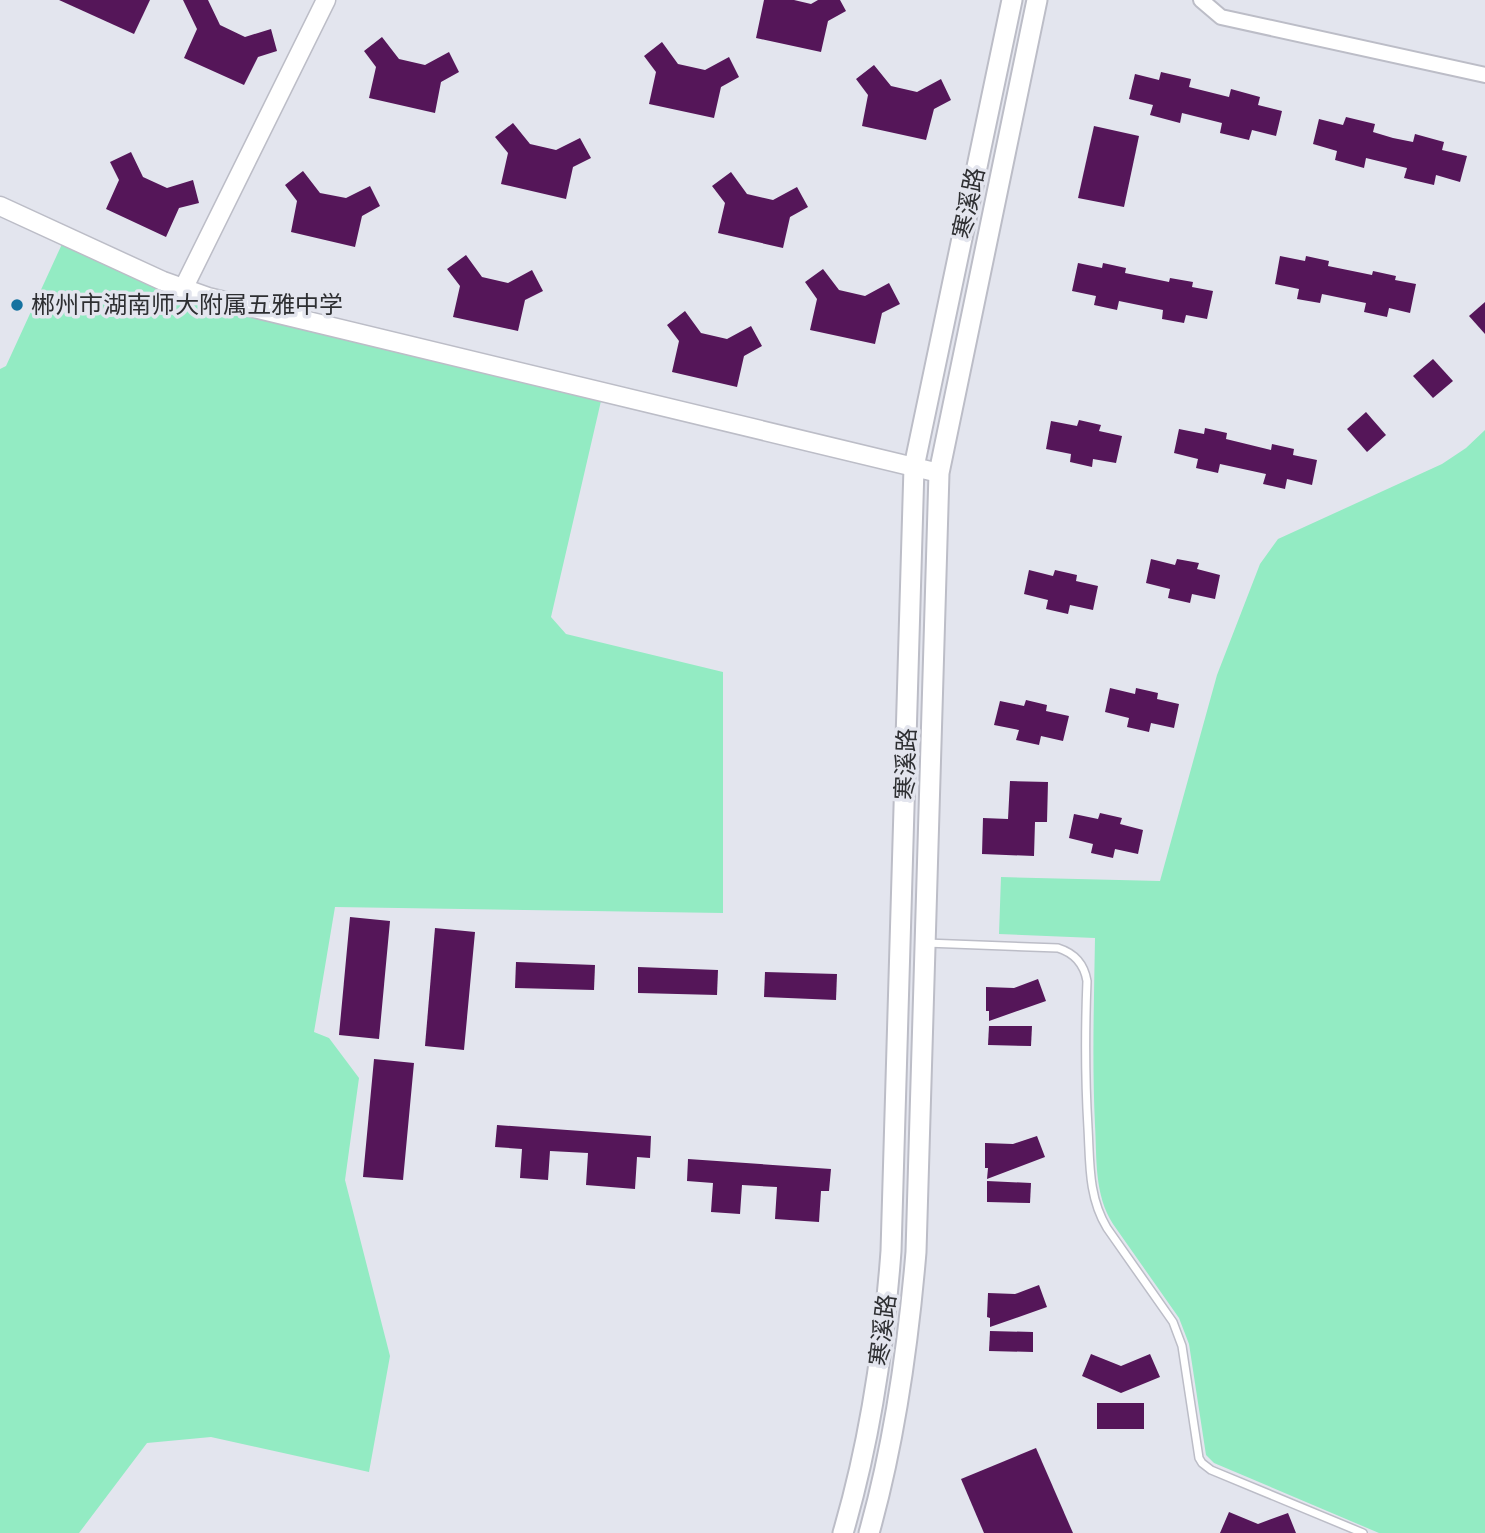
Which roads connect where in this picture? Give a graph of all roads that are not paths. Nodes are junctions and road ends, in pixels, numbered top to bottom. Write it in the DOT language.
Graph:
graph roads {
  1 [pos="326,0"];
  2 [pos="1012,0"];
  3 [pos="1037,0"];
  4 [pos="1200,0"];
  5 [pos="1485,75"];
  6 [pos="0,206"];
  7 [pos="183,289"];
  8 [pos="914,467"];
  9 [pos="939,473"];
  10 [pos="925,943"];
  11 [pos="843,1533"];
  12 [pos="869,1533"];
  13 [pos="1363,1533"];
  1 -- 7 [label="street"];
  2 -- 8 [label="main road, 寒溪路"];
  3 -- 9 [label="main road, 寒溪路"];
  4 -- 5 [label="street"];
  6 -- 7 [label="street"];
  7 -- 8 [label="street"];
  8 -- 9 [label="street"];
  8 -- 11 [label="main road, 寒溪路"];
  9 -- 10 [label="main road, 寒溪路"];
  10 -- 12 [label="main road, 寒溪路"];
  10 -- 13 [label="lane"];
}
